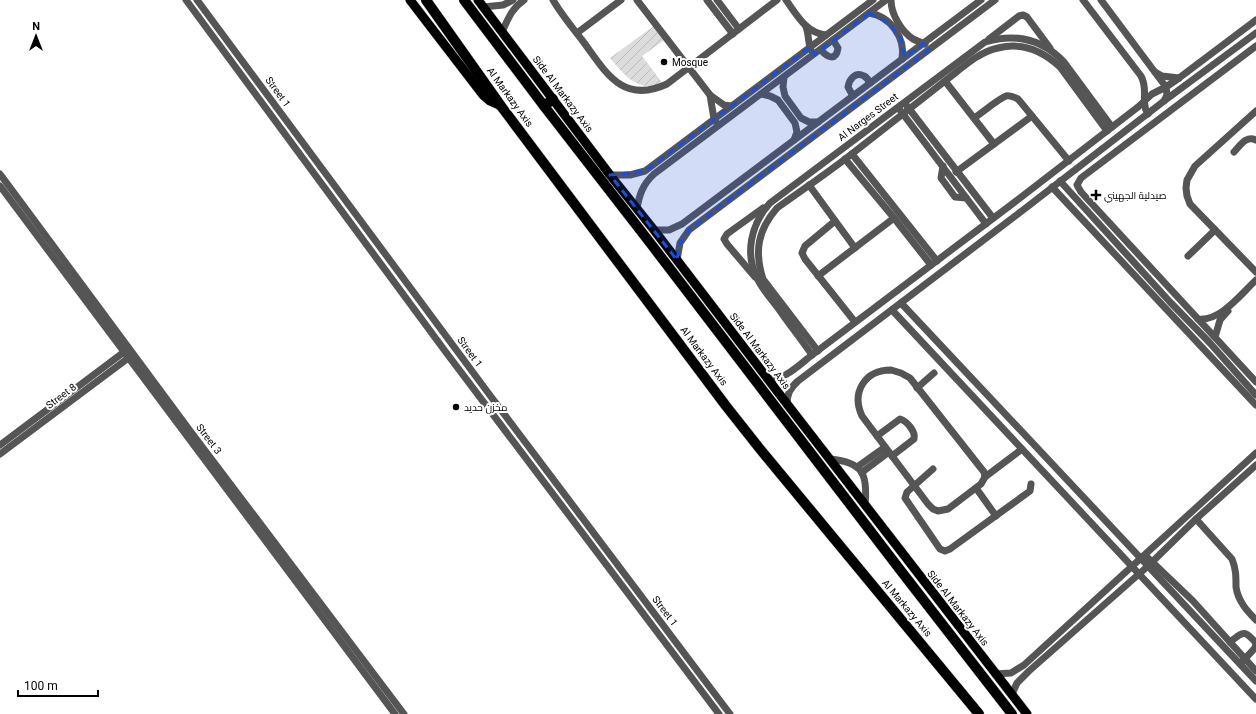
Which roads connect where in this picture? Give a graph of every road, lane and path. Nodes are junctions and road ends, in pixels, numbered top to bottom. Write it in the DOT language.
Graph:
graph roads {
  1 [pos="186,0"];
  2 [pos="197,0"];
  3 [pos="410,0"];
  4 [pos="426,0"];
  5 [pos="464,0"];
  6 [pos="512,0"];
  7 [pos="524,0"];
  8 [pos="552,0"];
  9 [pos="621,0"];
  10 [pos="637,0"];
  11 [pos="707,0"];
  12 [pos="717,0"];
  13 [pos="777,0"];
  14 [pos="786,0"];
  15 [pos="873,0"];
  16 [pos="886,0"];
  17 [pos="891,0"];
  18 [pos="969,0"];
  19 [pos="981,0"];
  20 [pos="995,0"];
  21 [pos="1083,0"];
  22 [pos="1101,0"];
  23 [pos="481,4"];
  24 [pos="969,9"];
  25 [pos="869,13"];
  26 [pos="1256,20"];
  27 [pos="806,27"];
  28 [pos="736,31"];
  29 [pos="502,32"];
  30 [pos="577,33"];
  31 [pos="1256,33"];
  32 [pos="826,35"];
  33 [pos="833,40"];
  34 [pos="985,42"];
  35 [pos="924,43"];
  36 [pos="1256,46"];
  37 [pos="810,47"];
  38 [pos="929,50"];
  39 [pos="818,52"];
  40 [pos="1054,53"];
  41 [pos="902,59"];
  42 [pos="689,67"];
  43 [pos="1155,72"];
  44 [pos="784,77"];
  45 [pos="1179,78"];
  46 [pos="945,81"];
  47 [pos="870,83"];
  48 [pos="1166,87"];
  49 [pos="761,94"];
  50 [pos="710,95"];
  51 [pos="853,96"];
  52 [pos="553,99"];
  53 [pos="1145,100"];
  54 [pos="1164,101"];
  55 [pos="501,106"];
  56 [pos="544,106"];
  57 [pos="731,106"];
  58 [pos="903,108"];
  59 [pos="1256,111"];
  60 [pos="1148,114"];
  61 [pos="1032,116"];
  62 [pos="974,118"];
  63 [pos="714,119"];
  64 [pos="818,122"];
  65 [pos="719,126"];
  66 [pos="1110,129"];
  67 [pos="794,140"];
  68 [pos="1256,140"];
  69 [pos="994,144"];
  70 [pos="1104,147"];
  71 [pos="1234,152"];
  72 [pos="852,154"];
  73 [pos="1110,156"];
  74 [pos="845,159"];
  75 [pos="1068,161"];
  76 [pos="956,172"];
  77 [pos="0,174"];
  78 [pos="610,175"];
  79 [pos="1060,181"];
  80 [pos="809,185"];
  81 [pos="0,186"];
  82 [pos="1052,188"];
  83 [pos="1020,198"];
  84 [pos="770,203"];
  85 [pos="1027,207"];
  86 [pos="637,209"];
  87 [pos="894,218"];
  88 [pos="993,218"];
  89 [pos="836,221"];
  90 [pos="31,222"];
  91 [pos="986,224"];
  92 [pos="654,230"];
  93 [pos="1215,230"];
  94 [pos="856,248"];
  95 [pos="1188,256"];
  96 [pos="677,260"];
  97 [pos="937,261"];
  98 [pos="931,265"];
  99 [pos="1256,272"];
  100 [pos="818,276"];
  101 [pos="1256,280"];
  102 [pos="758,281"];
  103 [pos="1256,286"];
  104 [pos="1177,296"];
  105 [pos="1170,302"];
  106 [pos="901,303"];
  107 [pos="892,310"];
  108 [pos="1198,319"];
  109 [pos="856,322"];
  110 [pos="1215,337"];
  111 [pos="129,353"];
  112 [pos="815,353"];
  113 [pos="792,370"];
  114 [pos="934,373"];
  115 [pos="768,378"];
  116 [pos="798,381"];
  117 [pos="917,388"];
  118 [pos="1255,388"];
  119 [pos="787,404"];
  120 [pos="1256,404"];
  121 [pos="1002,411"];
  122 [pos="993,419"];
  123 [pos="1017,426"];
  124 [pos="1007,433"];
  125 [pos="877,436"];
  126 [pos="0,446"];
  127 [pos="1022,449"];
  128 [pos="889,452"];
  129 [pos="532,453"];
  130 [pos="1256,453"];
  131 [pos="0,454"];
  132 [pos="526,457"];
  133 [pos="830,459"];
  134 [pos="1256,465"];
  135 [pos="857,467"];
  136 [pos="933,469"];
  137 [pos="862,473"];
  138 [pos="985,477"];
  139 [pos="1031,484"];
  140 [pos="914,486"];
  141 [pos="976,488"];
  142 [pos="865,505"];
  143 [pos="996,516"];
  144 [pos="1196,519"];
  145 [pos="1143,557"];
  146 [pos="1150,564"];
  147 [pos="1132,567"];
  148 [pos="1138,574"];
  149 [pos="1256,620"];
  150 [pos="1230,642"];
  151 [pos="1243,661"];
  152 [pos="693,665"];
  153 [pos="1026,668"];
  154 [pos="686,670"];
  155 [pos="1256,671"];
  156 [pos="995,674"];
  157 [pos="1256,680"];
  158 [pos="1012,694"];
  159 [pos="1256,699"];
  160 [pos="974,710"];
  161 [pos="395,714"];
  162 [pos="404,714"];
  163 [pos="718,714"];
  164 [pos="730,714"];
  165 [pos="979,714"];
  166 [pos="1012,714"];
  167 [pos="1027,714"];
  1 -- 132 [label="street, Street 1"];
  2 -- 129 [label="street, Street 1"];
  3 -- 55 [label="main road"];
  4 -- 55 [label="highway, Al Markazy Axis"];
  5 -- 56 [label="highway, Al Markazy Axis"];
  6 -- 23 [label="street"];
  7 -- 29 [label="street"];
  8 -- 30 [label="street"];
  9 -- 30 [label="street"];
  10 -- 42 [label="street"];
  11 -- 28 [label="street"];
  12 -- 28 [label="street"];
  13 -- 28 [label="street"];
  14 -- 27 [label="street"];
  15 -- 32 [label="street"];
  16 -- 25 [label="street"];
  17 -- 35 [label="street"];
  18 -- 24 [label="street"];
  19 -- 24 [label="street"];
  20 -- 38 [label="street"];
  21 -- 53 [label="street"];
  22 -- 43 [label="street"];
  23 -- 29 [label="main road, Side Al Markazy Axis"];
  24 -- 35 [label="street"];
  25 -- 33 [label="street"];
  25 -- 41 [label="street"];
  26 -- 45 [label="street"];
  27 -- 32 [label="street"];
  27 -- 37 [label="street"];
  28 -- 42 [label="street"];
  29 -- 52 [label="main road, Side Al Markazy Axis"];
  30 -- 42 [label="street"];
  31 -- 54 [label="street"];
  32 -- 37 [label="street"];
  33 -- 39 [label="street"];
  33 -- 39 [label="street"];
  34 -- 40 [label="street, Al Narges Street"];
  34 -- 40 [label="street"];
  34 -- 58 [label="street, Al Narges Street"];
  35 -- 38 [label="street"];
  35 -- 41 [label="street"];
  36 -- 73 [label="street"];
  37 -- 39 [label="street"];
  37 -- 57 [label="street"];
  38 -- 96 [label="street"];
  39 -- 44 [label="street"];
  40 -- 66 [label="street, Al Narges Street"];
  41 -- 47 [label="street"];
  42 -- 50 [label="street"];
  43 -- 45 [label="street"];
  43 -- 48 [label="street"];
  44 -- 49 [label="street"];
  44 -- 64 [label="street"];
  45 -- 48 [label="street"];
  46 -- 58 [label="street, Al Narges Street"];
  46 -- 62 [label="street"];
  46 -- 66 [label="street, Al Narges Street"];
  47 -- 51 [label="street"];
  47 -- 51 [label="street"];
  48 -- 53 [label="street"];
  48 -- 54 [label="street"];
  49 -- 65 [label="street"];
  49 -- 67 [label="street"];
  50 -- 57 [label="street"];
  50 -- 63 [label="street"];
  51 -- 64 [label="street"];
  52 -- 56 [label="highway"];
  52 -- 78 [label="main road, Side Al Markazy Axis"];
  53 -- 60 [label="street"];
  53 -- 66 [label="street"];
  54 -- 60 [label="street"];
  55 -- 160 [label="highway, Al Markazy Axis"];
  56 -- 166 [label="highway, Al Markazy Axis"];
  57 -- 63 [label="street"];
  58 -- 72 [label="street, Al Narges Street"];
  58 -- 76 [label="street"];
  58 -- 84 [label="street, Al Narges Street"];
  58 -- 91 [label="street"];
  59 -- 93 [label="street"];
  60 -- 70 [label="street"];
  61 -- 62 [label="street"];
  61 -- 69 [label="street"];
  61 -- 75 [label="street"];
  62 -- 69 [label="street"];
  63 -- 65 [label="street"];
  63 -- 78 [label="street"];
  64 -- 67 [label="street"];
  65 -- 86 [label="street"];
  66 -- 75 [label="street"];
  67 -- 92 [label="street"];
  68 -- 71 [label="street"];
  69 -- 76 [label="street"];
  70 -- 73 [label="street"];
  70 -- 79 [label="street"];
  72 -- 74 [label="street, Al Narges Street"];
  72 -- 97 [label="street"];
  73 -- 104 [label="street"];
  74 -- 80 [label="street, Al Narges Street"];
  74 -- 87 [label="street"];
  75 -- 83 [label="street"];
  76 -- 88 [label="street"];
  77 -- 90 [label="street, Street 3"];
  78 -- 86 [label="main road, Side Al Markazy Axis"];
  79 -- 82 [label="street"];
  79 -- 105 [label="street"];
  80 -- 89 [label="street"];
  80 -- 112 [label="street, Al Narges Street"];
  81 -- 90 [label="street, Street 3"];
  82 -- 85 [label="street"];
  82 -- 120 [label="street"];
  83 -- 85 [label="street"];
  83 -- 88 [label="street"];
  84 -- 102 [label="street, Al Narges Street"];
  84 -- 102 [label="street"];
  85 -- 106 [label="street"];
  86 -- 92 [label="main road, Side Al Markazy Axis"];
  87 -- 94 [label="street"];
  87 -- 98 [label="street"];
  88 -- 91 [label="street"];
  89 -- 94 [label="street"];
  89 -- 100 [label="street"];
  90 -- 111 [label="street, Street 3"];
  91 -- 97 [label="street"];
  92 -- 96 [label="main road, Side Al Markazy Axis"];
  93 -- 95 [label="street"];
  93 -- 99 [label="street"];
  94 -- 100 [label="street"];
  96 -- 115 [label="main road, Side Al Markazy Axis"];
  97 -- 98 [label="street"];
  98 -- 109 [label="street"];
  100 -- 109 [label="street"];
  101 -- 108 [label="street"];
  102 -- 112 [label="street, Al Narges Street"];
  103 -- 110 [label="street"];
  104 -- 105 [label="street"];
  104 -- 108 [label="street"];
  105 -- 118 [label="street"];
  106 -- 107 [label="street"];
  106 -- 121 [label="street"];
  107 -- 116 [label="street"];
  107 -- 122 [label="street"];
  108 -- 110 [label="street"];
  109 -- 112 [label="street"];
  110 -- 118 [label="street"];
  111 -- 126 [label="street, Street 8"];
  111 -- 131 [label="street, Street 8"];
  111 -- 161 [label="street, Street 3"];
  111 -- 162 [label="street, Street 3"];
  112 -- 113 [label="street"];
  113 -- 115 [label="street"];
  113 -- 116 [label="street"];
  114 -- 117 [label="street"];
  115 -- 119 [label="main road, Side Al Markazy Axis"];
  116 -- 119 [label="street"];
  117 -- 125 [label="street"];
  117 -- 138 [label="street"];
  119 -- 133 [label="main road, Side Al Markazy Axis"];
  121 -- 122 [label="street"];
  121 -- 123 [label="street"];
  122 -- 124 [label="street"];
  123 -- 124 [label="street"];
  123 -- 145 [label="street"];
  124 -- 127 [label="street"];
  125 -- 128 [label="street"];
  125 -- 128 [label="street"];
  127 -- 138 [label="street"];
  127 -- 147 [label="street"];
  128 -- 135 [label="street"];
  128 -- 137 [label="street"];
  128 -- 140 [label="street"];
  129 -- 132 [label="street"];
  129 -- 152 [label="street, Street 1"];
  130 -- 145 [label="street"];
  132 -- 154 [label="street, Street 1"];
  133 -- 135 [label="street"];
  133 -- 142 [label="main road, Side Al Markazy Axis"];
  134 -- 144 [label="street"];
  135 -- 137 [label="street"];
  136 -- 140 [label="street"];
  137 -- 142 [label="street"];
  138 -- 141 [label="street"];
  139 -- 143 [label="street"];
  140 -- 141 [label="street"];
  140 -- 143 [label="street"];
  141 -- 143 [label="street"];
  142 -- 156 [label="main road, Side Al Markazy Axis"];
  144 -- 146 [label="street"];
  144 -- 149 [label="street"];
  145 -- 146 [label="street"];
  145 -- 147 [label="street"];
  146 -- 148 [label="street"];
  146 -- 150 [label="street"];
  146 -- 151 [label="street"];
  147 -- 148 [label="street"];
  147 -- 153 [label="street"];
  148 -- 153 [label="street"];
  148 -- 159 [label="street"];
  150 -- 151 [label="street"];
  150 -- 151 [label="street"];
  151 -- 155 [label="street"];
  151 -- 157 [label="street"];
  152 -- 154 [label="street"];
  152 -- 164 [label="street, Street 1"];
  153 -- 156 [label="street"];
  153 -- 158 [label="street"];
  154 -- 163 [label="street, Street 1"];
  156 -- 158 [label="main road, Side Al Markazy Axis"];
  158 -- 167 [label="main road, Side Al Markazy Axis"];
  160 -- 165 [label="highway, Al Markazy Axis"];
}
